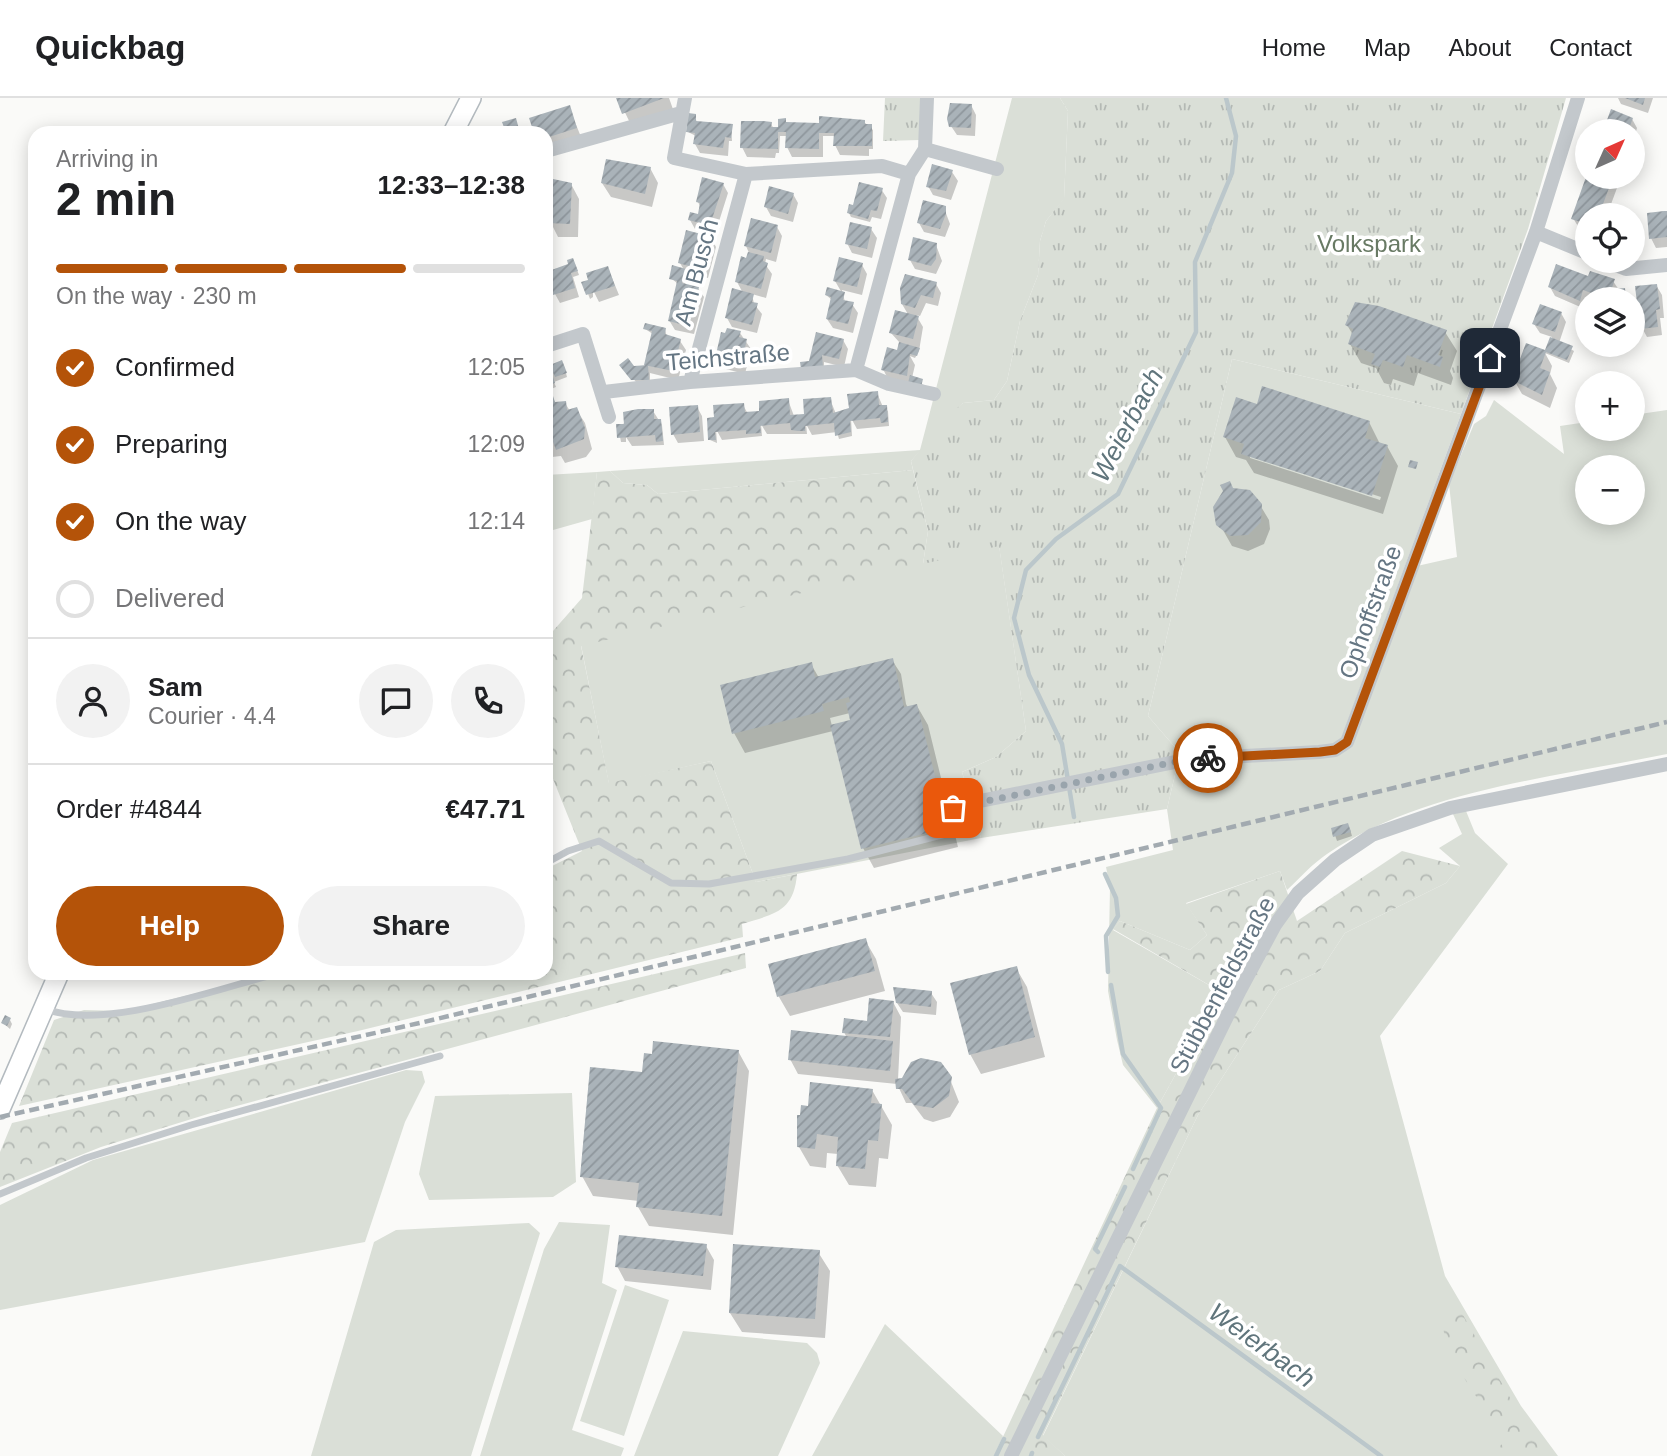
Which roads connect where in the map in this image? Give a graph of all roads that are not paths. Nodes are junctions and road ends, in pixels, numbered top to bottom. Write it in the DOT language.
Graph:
graph roads {
  1 [pos="471,98"];
  2 [pos="685,98"];
  3 [pos="927,98"];
  4 [pos="1578,98"];
  5 [pos="681,113"];
  6 [pos="457,126"];
  7 [pos="553,149"];
  8 [pos="925,149"];
  9 [pos="997,169"];
  10 [pos="746,174"];
  11 [pos="909,174"];
  12 [pos="1536,232"];
  13 [pos="1575,248"];
  14 [pos="1667,265"];
  15 [pos="1645,267"];
  16 [pos="553,344"];
  17 [pos="856,370"];
  18 [pos="690,382"];
  19 [pos="604,392"];
  20 [pos="933,394"];
  21 [pos="609,417"];
  22 [pos="1667,764"];
  23 [pos="957,831"];
  24 [pos="553,859"];
  25 [pos="56,980"];
  26 [pos="253,980"];
  27 [pos="44,1009"];
  28 [pos="440,1056"];
  29 [pos="0,1109"];
  30 [pos="0,1194"];
  31 [pos="1011,1456"];
  1 -- 6 [label="main road"];
  2 -- 5 [label="street"];
  3 -- 8 [label="street"];
  4 -- 12 [label="street, Ophoffstraße"];
  5 -- 7 [label="street"];
  5 -- 10 [label="street"];
  8 -- 9 [label="street"];
  8 -- 11 [label="street"];
  10 -- 11 [label="street"];
  10 -- 18 [label="street, Am Busch"];
  11 -- 17 [label="street"];
  12 -- 13 [label="street"];
  12 -- 23 [label="street, Ophoffstraße"];
  14 -- 15 [label="street"];
  16 -- 19 [label="street"];
  17 -- 18 [label="street, Teichstraße"];
  17 -- 20 [label="street, Teichstraße"];
  18 -- 19 [label="street, Teichstraße"];
  19 -- 21 [label="street"];
  22 -- 31 [label="street, Stübbenfeldstraße"];
  23 -- 24 [label="lane"];
  25 -- 27 [label="main road"];
  26 -- 27 [label="lane"];
  27 -- 29 [label="main road"];
  28 -- 30 [label="lane"];
}
